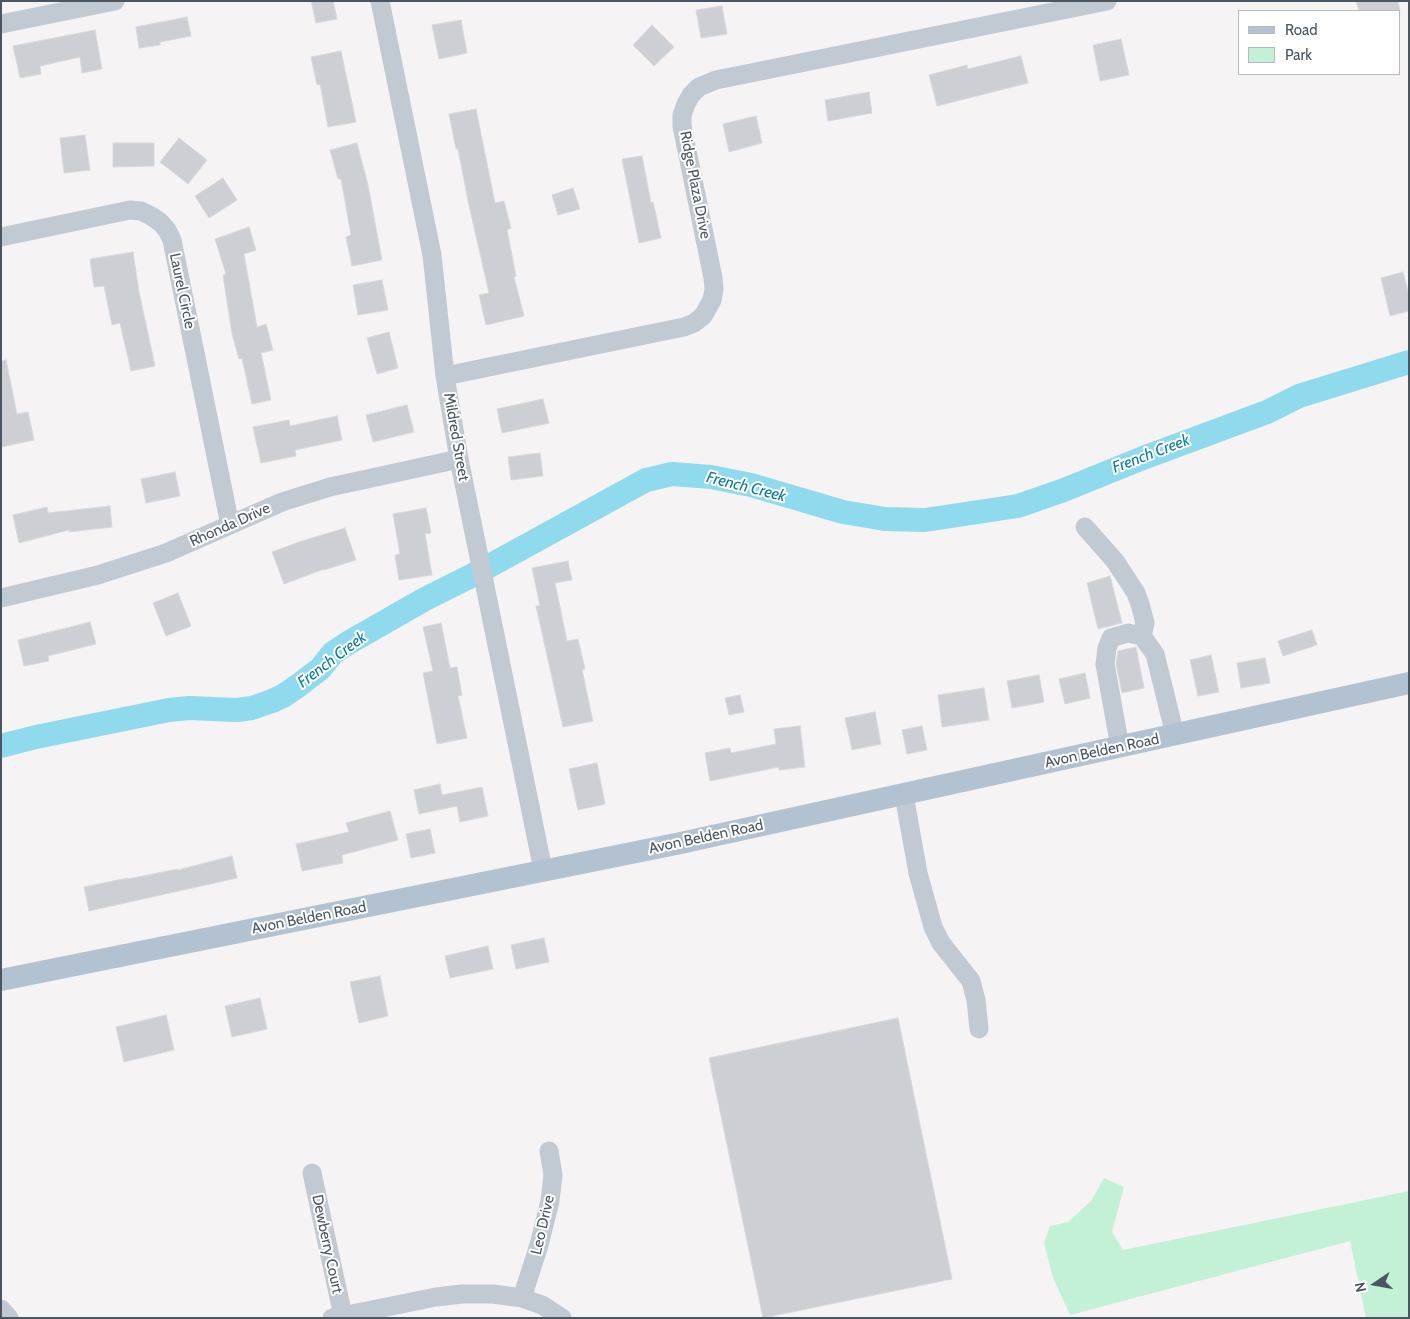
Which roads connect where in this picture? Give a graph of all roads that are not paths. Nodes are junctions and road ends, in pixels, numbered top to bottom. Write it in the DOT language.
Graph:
graph roads {
  1 [pos="114,1"];
  2 [pos="380,1"];
  3 [pos="1107,1"];
  4 [pos="1,24"];
  5 [pos="1,237"];
  6 [pos="445,376"];
  7 [pos="460,459"];
  8 [pos="230,525"];
  9 [pos="1085,527"];
  10 [pos="1,598"];
  11 [pos="1142,636"];
  12 [pos="1409,684"];
  13 [pos="1175,735"];
  14 [pos="1120,747"];
  15 [pos="904,795"];
  16 [pos="544,870"];
  17 [pos="1,980"];
  18 [pos="979,1029"];
  19 [pos="549,1150"];
  20 [pos="312,1173"];
  21 [pos="522,1298"];
  22 [pos="1,1309"];
  23 [pos="337,1317"];
  24 [pos="9,1318"];
  25 [pos="562,1318"];
  1 -- 4 [label="street"];
  2 -- 6 [label="street, Mildred Street"];
  3 -- 6 [label="street, Ridge Plaza Drive"];
  5 -- 8 [label="street, Laurel Circle"];
  6 -- 7 [label="street, Mildred Street"];
  7 -- 8 [label="street, Rhonda Drive"];
  7 -- 16 [label="street, Mildred Street"];
  8 -- 10 [label="street, Rhonda Drive"];
  9 -- 11 [label="street"];
  11 -- 13 [label="street"];
  11 -- 14 [label="street"];
  12 -- 13 [label="main road, Avon Belden Road"];
  13 -- 14 [label="main road, Avon Belden Road"];
  14 -- 15 [label="main road, Avon Belden Road"];
  15 -- 16 [label="main road, Avon Belden Road"];
  15 -- 18 [label="street"];
  16 -- 17 [label="main road, Avon Belden Road"];
  19 -- 21 [label="street, Leo Drive"];
  20 -- 23 [label="street, Dewberry Court"];
  21 -- 23 [label="street"];
  21 -- 25 [label="street"];
  22 -- 24 [label="street"];
}
